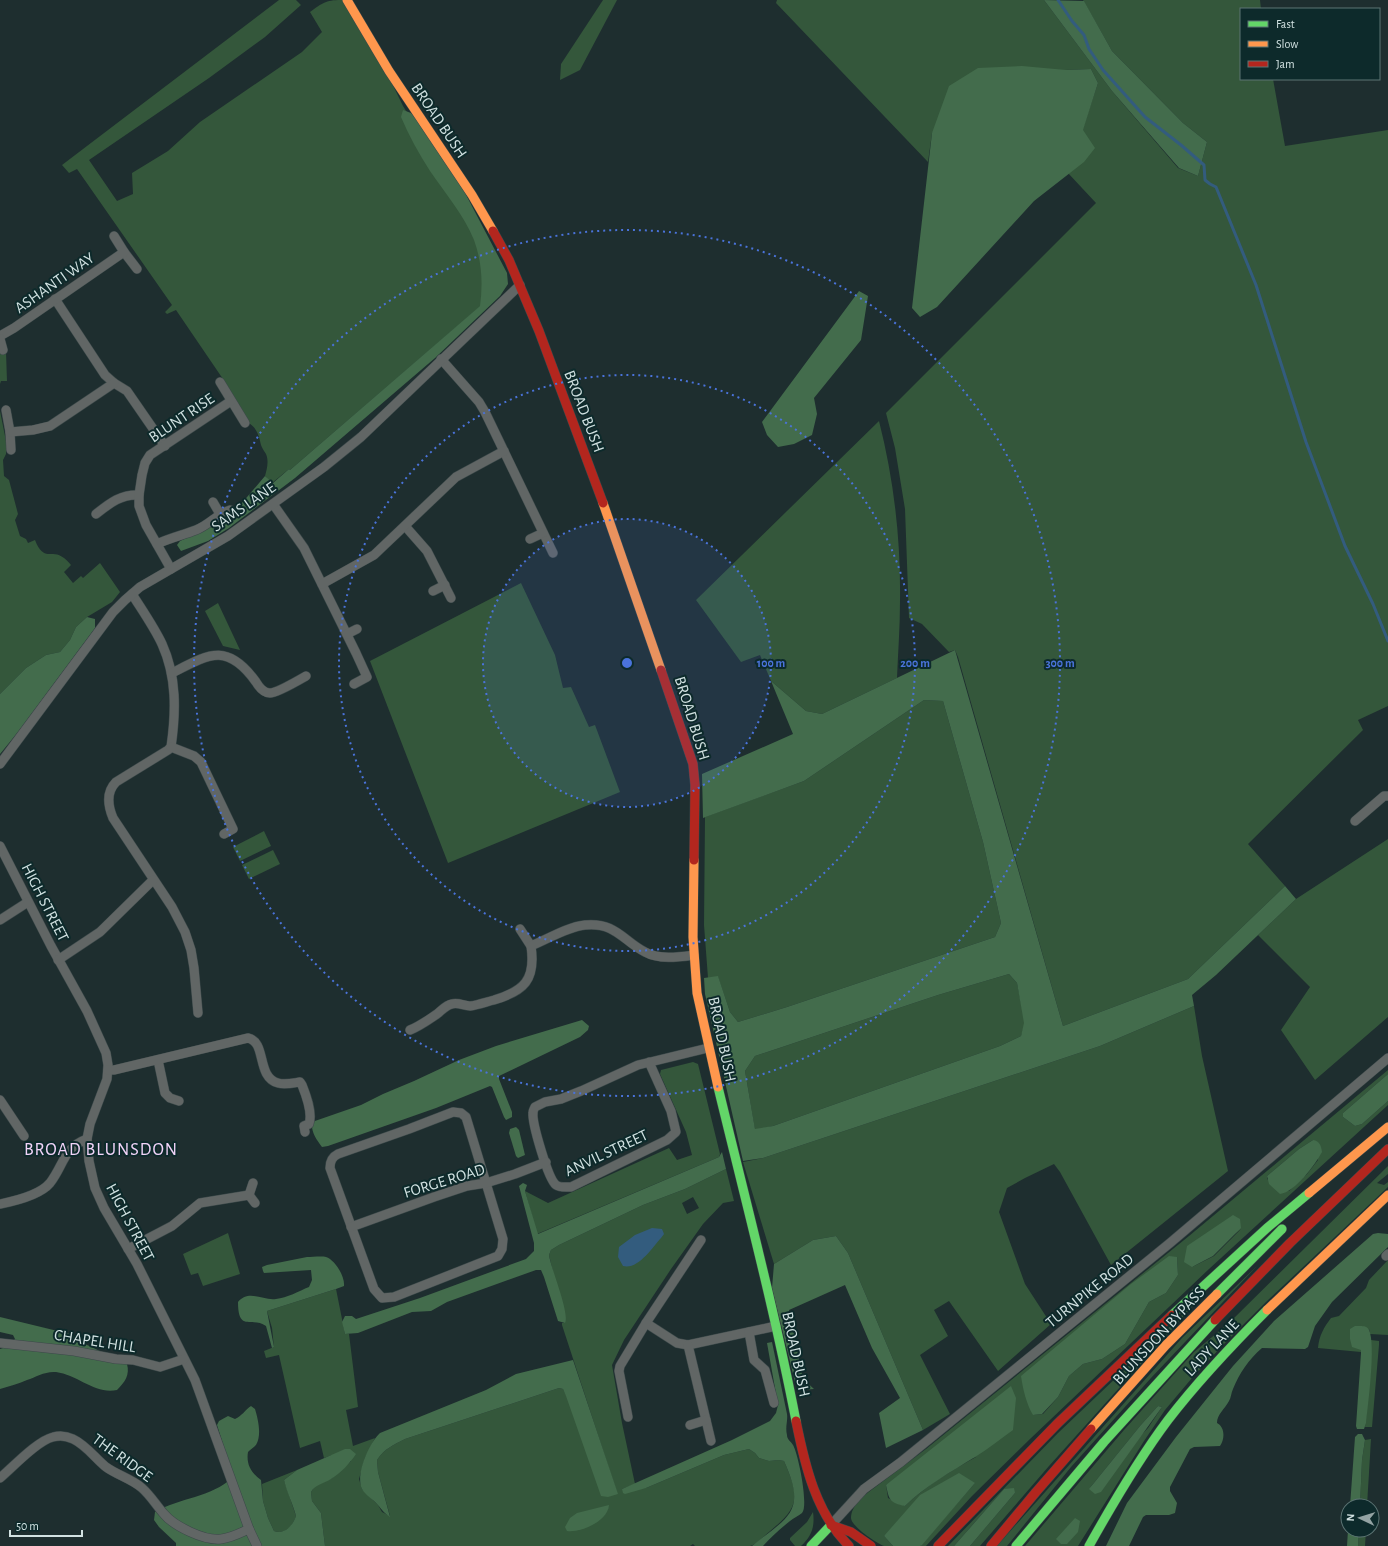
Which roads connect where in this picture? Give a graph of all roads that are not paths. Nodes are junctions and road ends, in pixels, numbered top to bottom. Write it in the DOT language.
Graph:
graph roads {
  1 [pos="347,0"];
  2 [pos="114,236"];
  3 [pos="124,252"];
  4 [pos="137,269"];
  5 [pos="520,285"];
  6 [pos="55,299"];
  7 [pos="0,337"];
  8 [pos="3,350"];
  9 [pos="441,359"];
  10 [pos="220,382"];
  11 [pos="114,383"];
  12 [pos="231,401"];
  13 [pos="6,410"];
  14 [pos="245,423"];
  15 [pos="10,432"];
  16 [pos="165,446"];
  17 [pos="11,450"];
  18 [pos="504,452"];
  19 [pos="139,495"];
  20 [pos="214,502"];
  21 [pos="273,504"];
  22 [pos="230,510"];
  23 [pos="96,514"];
  24 [pos="220,514"];
  25 [pos="405,526"];
  26 [pos="542,533"];
  27 [pos="530,539"];
  28 [pos="157,544"];
  29 [pos="553,553"];
  30 [pos="171,569"];
  31 [pos="322,584"];
  32 [pos="445,585"];
  33 [pos="433,591"];
  34 [pos="132,594"];
  35 [pos="451,598"];
  36 [pos="357,629"];
  37 [pos="347,634"];
  38 [pos="172,673"];
  39 [pos="306,676"];
  40 [pos="354,684"];
  41 [pos="171,747"];
  42 [pos="0,764"];
  43 [pos="1388,796"];
  44 [pos="1355,821"];
  45 [pos="224,834"];
  46 [pos="0,846"];
  47 [pos="153,880"];
  48 [pos="28,902"];
  49 [pos="0,920"];
  50 [pos="520,929"];
  51 [pos="531,946"];
  52 [pos="694,955"];
  53 [pos="58,960"];
  54 [pos="198,1013"];
  55 [pos="410,1030"];
  56 [pos="708,1048"];
  57 [pos="1388,1058"];
  58 [pos="158,1060"];
  59 [pos="649,1062"];
  60 [pos="108,1070"];
  61 [pos="0,1100"];
  62 [pos="178,1101"];
  63 [pos="1388,1127"];
  64 [pos="305,1132"];
  65 [pos="24,1136"];
  66 [pos="87,1139"];
  67 [pos="1388,1150"];
  68 [pos="1357,1155"];
  69 [pos="546,1162"];
  70 [pos="253,1183"];
  71 [pos="486,1183"];
  72 [pos="249,1195"];
  73 [pos="1388,1195"];
  74 [pos="255,1203"];
  75 [pos="0,1204"];
  76 [pos="351,1227"];
  77 [pos="701,1240"];
  78 [pos="128,1249"];
  79 [pos="646,1323"];
  80 [pos="776,1326"];
  81 [pos="749,1332"];
  82 [pos="0,1343"];
  83 [pos="688,1345"];
  84 [pos="184,1359"];
  85 [pos="774,1403"];
  86 [pos="628,1417"];
  87 [pos="706,1420"];
  88 [pos="690,1424"];
  89 [pos="710,1441"];
  90 [pos="0,1478"];
  91 [pos="831,1524"];
  92 [pos="249,1529"];
  93 [pos="257,1546"];
  94 [pos="810,1546"];
  95 [pos="849,1546"];
  96 [pos="871,1546"];
  97 [pos="938,1546"];
  98 [pos="991,1546"];
  99 [pos="1016,1546"];
  100 [pos="1089,1546"];
  1 -- 5 [label="main road, BROAD BUSH"];
  2 -- 3 [label="street"];
  3 -- 4 [label="street"];
  3 -- 6 [label="street, ASHANTI WAY"];
  5 -- 9 [label="street, SAMS LANE"];
  5 -- 52 [label="main road, BROAD BUSH"];
  6 -- 7 [label="street, ASHANTI WAY"];
  6 -- 11 [label="street"];
  7 -- 8 [label="street, ASHANTI WAY"];
  9 -- 18 [label="street"];
  9 -- 21 [label="street, SAMS LANE"];
  10 -- 12 [label="street, BLUNT RISE"];
  11 -- 15 [label="street"];
  11 -- 16 [label="street"];
  12 -- 14 [label="street, BLUNT RISE"];
  12 -- 16 [label="street, BLUNT RISE"];
  13 -- 15 [label="street"];
  15 -- 17 [label="street"];
  16 -- 19 [label="street, BLUNT RISE"];
  18 -- 25 [label="street"];
  18 -- 26 [label="street"];
  19 -- 23 [label="street"];
  19 -- 28 [label="street, BLUNT RISE"];
  20 -- 24 [label="street"];
  21 -- 30 [label="street, SAMS LANE"];
  21 -- 31 [label="street"];
  22 -- 24 [label="street"];
  24 -- 28 [label="street"];
  25 -- 31 [label="street"];
  25 -- 32 [label="street"];
  26 -- 27 [label="street"];
  26 -- 29 [label="street"];
  28 -- 30 [label="street, BLUNT RISE"];
  30 -- 34 [label="street, SAMS LANE"];
  31 -- 37 [label="street"];
  32 -- 33 [label="street"];
  32 -- 35 [label="street"];
  34 -- 38 [label="street"];
  34 -- 42 [label="street, SAMS LANE"];
  36 -- 37 [label="street"];
  37 -- 40 [label="street"];
  38 -- 39 [label="street"];
  38 -- 41 [label="street"];
  41 -- 45 [label="street"];
  41 -- 47 [label="street"];
  43 -- 44 [label="street"];
  46 -- 48 [label="street, HIGH STREET"];
  47 -- 53 [label="street"];
  47 -- 54 [label="street"];
  48 -- 49 [label="street"];
  48 -- 53 [label="street, HIGH STREET"];
  50 -- 51 [label="street"];
  51 -- 52 [label="street"];
  51 -- 55 [label="street"];
  52 -- 56 [label="main road, BROAD BUSH"];
  53 -- 60 [label="street, HIGH STREET"];
  56 -- 59 [label="street, ANVIL STREET"];
  56 -- 80 [label="main road, BROAD BUSH"];
  57 -- 91 [label="street, TURNPIKE ROAD"];
  58 -- 60 [label="street"];
  58 -- 62 [label="street"];
  58 -- 64 [label="street"];
  59 -- 69 [label="street, ANVIL STREET"];
  59 -- 69 [label="street, ANVIL STREET"];
  60 -- 66 [label="street, HIGH STREET"];
  61 -- 65 [label="street"];
  63 -- 68 [label="main road"];
  66 -- 75 [label="street"];
  66 -- 78 [label="street, HIGH STREET"];
  67 -- 99 [label="main road, BLUNSDON BYPASS"];
  68 -- 97 [label="main road"];
  68 -- 98 [label="main road, BLUNSDON BYPASS"];
  69 -- 71 [label="street, FORGE ROAD"];
  70 -- 72 [label="street"];
  71 -- 76 [label="street, FORGE ROAD"];
  71 -- 76 [label="street"];
  71 -- 76 [label="street"];
  72 -- 74 [label="street"];
  72 -- 78 [label="street"];
  73 -- 100 [label="main road, LADY LANE"];
  77 -- 79 [label="street"];
  78 -- 84 [label="street, HIGH STREET"];
  79 -- 83 [label="street"];
  79 -- 86 [label="street"];
  80 -- 81 [label="street"];
  80 -- 91 [label="main road, BROAD BUSH"];
  81 -- 83 [label="street"];
  81 -- 85 [label="street"];
  82 -- 84 [label="street, CHAPEL HILL"];
  83 -- 87 [label="street"];
  84 -- 92 [label="street, HIGH STREET"];
  87 -- 88 [label="street"];
  87 -- 89 [label="street"];
  90 -- 92 [label="street, THE RIDGE"];
  91 -- 94 [label="main road, TURNPIKE ROAD"];
  91 -- 95 [label="main road"];
  91 -- 96 [label="main road"];
  92 -- 93 [label="street, HIGH STREET"];
}
